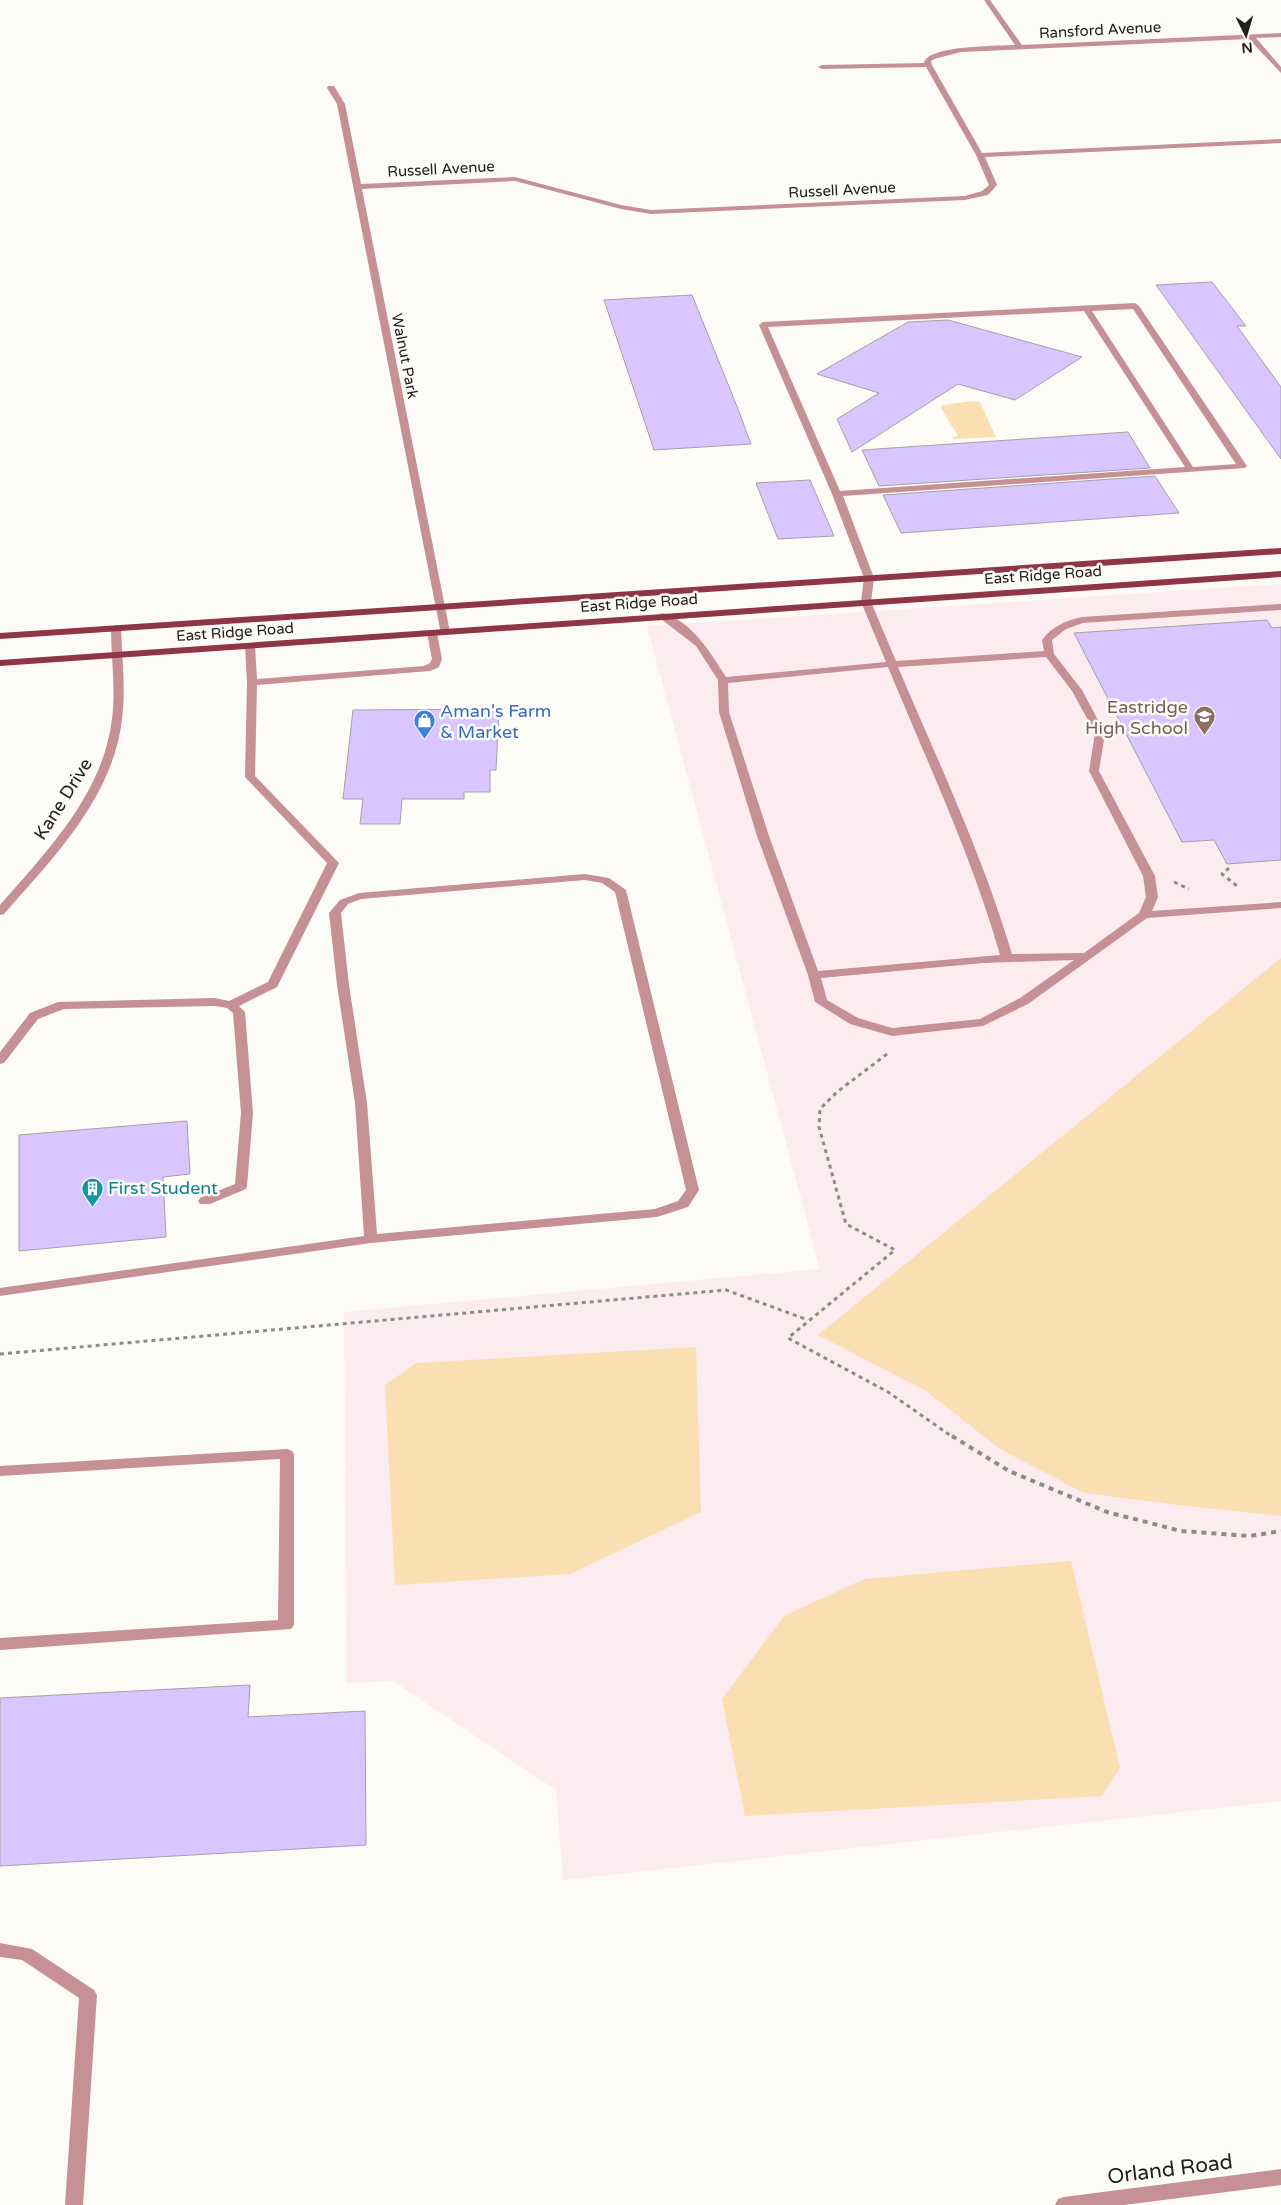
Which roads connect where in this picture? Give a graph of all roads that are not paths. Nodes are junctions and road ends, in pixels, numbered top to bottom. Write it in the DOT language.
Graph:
graph roads {
  1 [pos="987,0"];
  2 [pos="1281,35"];
  3 [pos="1252,36"];
  4 [pos="1020,47"];
  5 [pos="928,65"];
  6 [pos="822,66"];
  7 [pos="1281,71"];
  8 [pos="331,88"];
  9 [pos="1281,141"];
  10 [pos="980,155"];
  11 [pos="357,187"];
  12 [pos="1086,308"];
  13 [pos="1191,470"];
  14 [pos="836,494"];
  15 [pos="1281,551"];
  16 [pos="1281,574"];
  17 [pos="869,578"];
  18 [pos="866,602"];
  19 [pos="440,607"];
  20 [pos="1281,607"];
  21 [pos="662,616"];
  22 [pos="116,628"];
  23 [pos="445,632"];
  24 [pos="432,633"];
  25 [pos="0,636"];
  26 [pos="250,646"];
  27 [pos="1049,654"];
  28 [pos="116,655"];
  29 [pos="0,663"];
  30 [pos="892,664"];
  31 [pos="723,680"];
  32 [pos="252,682"];
  33 [pos="1281,905"];
  34 [pos="0,912"];
  35 [pos="1144,915"];
  36 [pos="1086,957"];
  37 [pos="1007,958"];
  38 [pos="814,975"];
  39 [pos="231,1005"];
  40 [pos="0,1060"];
  41 [pos="205,1201"];
  42 [pos="371,1240"];
  43 [pos="0,1292"];
  44 [pos="0,1471"];
  45 [pos="0,1644"];
  46 [pos="0,1950"];
  47 [pos="1281,2177"];
  48 [pos="74,2205"];
  49 [pos="1064,2205"];
  1 -- 4 [label="street"];
  2 -- 3 [label="street, Ransford Avenue"];
  3 -- 4 [label="street, Ransford Avenue"];
  3 -- 7 [label="street"];
  4 -- 5 [label="street, Ransford Avenue"];
  5 -- 6 [label="street"];
  5 -- 10 [label="street"];
  8 -- 11 [label="street, Walnut Park"];
  9 -- 10 [label="street"];
  10 -- 11 [label="street, Russell Avenue"];
  11 -- 19 [label="street, Walnut Park"];
  12 -- 13 [label="street"];
  12 -- 13 [label="street"];
  12 -- 14 [label="street"];
  13 -- 14 [label="street"];
  14 -- 17 [label="street"];
  15 -- 17 [label="main road, East Ridge Road"];
  16 -- 18 [label="main road, East Ridge Road"];
  17 -- 18 [label="street"];
  17 -- 19 [label="main road, East Ridge Road"];
  18 -- 21 [label="main road, East Ridge Road"];
  18 -- 30 [label="street"];
  19 -- 22 [label="main road, East Ridge Road"];
  19 -- 23 [label="street, Walnut Park"];
  20 -- 27 [label="street"];
  21 -- 23 [label="main road, East Ridge Road"];
  21 -- 31 [label="street"];
  22 -- 25 [label="main road, East Ridge Road"];
  22 -- 28 [label="street, Kane Drive"];
  23 -- 24 [label="main road, East Ridge Road"];
  24 -- 26 [label="main road, East Ridge Road"];
  24 -- 32 [label="street"];
  26 -- 28 [label="main road, East Ridge Road"];
  26 -- 32 [label="street"];
  27 -- 30 [label="street"];
  27 -- 35 [label="street"];
  28 -- 29 [label="main road, East Ridge Road"];
  28 -- 34 [label="street, Kane Drive"];
  30 -- 31 [label="street"];
  30 -- 37 [label="street"];
  31 -- 38 [label="street"];
  32 -- 39 [label="street"];
  33 -- 35 [label="street"];
  35 -- 36 [label="street"];
  36 -- 37 [label="street"];
  36 -- 38 [label="street"];
  37 -- 38 [label="street"];
  39 -- 40 [label="street"];
  39 -- 41 [label="street"];
  42 -- 42 [label="street"];
  42 -- 43 [label="street"];
  44 -- 45 [label="street"];
  46 -- 48 [label="street"];
  47 -- 49 [label="street, Orland Road"];
}
